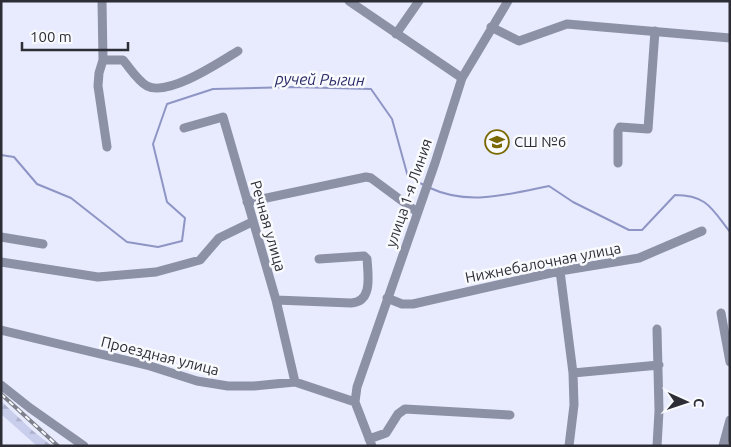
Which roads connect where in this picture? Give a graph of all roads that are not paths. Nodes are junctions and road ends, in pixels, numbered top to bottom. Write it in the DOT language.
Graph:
graph roads {
  1 [pos="102,1"];
  2 [pos="349,1"];
  3 [pos="419,1"];
  4 [pos="508,1"];
  5 [pos="491,27"];
  6 [pos="655,31"];
  7 [pos="396,34"];
  8 [pos="730,38"];
  9 [pos="238,50"];
  10 [pos="103,60"];
  11 [pos="462,78"];
  12 [pos="184,128"];
  13 [pos="107,147"];
  14 [pos="618,163"];
  15 [pos="247,202"];
  16 [pos="417,212"];
  17 [pos="252,222"];
  18 [pos="702,231"];
  19 [pos="1,237"];
  20 [pos="43,244"];
  21 [pos="319,259"];
  22 [pos="1,262"];
  23 [pos="560,271"];
  24 [pos="386,298"];
  25 [pos="276,300"];
  26 [pos="721,313"];
  27 [pos="657,329"];
  28 [pos="1,330"];
  29 [pos="730,362"];
  30 [pos="658,365"];
  31 [pos="573,373"];
  32 [pos="295,382"];
  33 [pos="1,385"];
  34 [pos="355,402"];
  35 [pos="510,416"];
  36 [pos="730,420"];
  37 [pos="371,442"];
  38 [pos="84,446"];
  39 [pos="569,446"];
  40 [pos="657,446"];
  41 [pos="723,446"];
  1 -- 10 [label="street"];
  2 -- 7 [label="street"];
  3 -- 7 [label="street"];
  4 -- 5 [label="street, улица 1-я Линия"];
  5 -- 6 [label="street"];
  5 -- 11 [label="street, улица 1-я Линия"];
  6 -- 8 [label="street"];
  6 -- 14 [label="street"];
  7 -- 11 [label="street"];
  9 -- 10 [label="street"];
  10 -- 13 [label="street"];
  11 -- 16 [label="street, улица 1-я Линия"];
  12 -- 15 [label="street, Речная улица"];
  15 -- 16 [label="street"];
  15 -- 17 [label="street, Речная улица"];
  16 -- 24 [label="street, улица 1-я Линия"];
  17 -- 22 [label="street"];
  17 -- 25 [label="street, Речная улица"];
  18 -- 23 [label="street, Нижнебалочная улица"];
  19 -- 20 [label="street"];
  21 -- 25 [label="street"];
  23 -- 24 [label="street, Нижнебалочная улица"];
  23 -- 31 [label="street"];
  24 -- 34 [label="street, улица 1-я Линия"];
  25 -- 32 [label="street, Речная улица"];
  26 -- 29 [label="street"];
  27 -- 30 [label="street"];
  28 -- 32 [label="street, Проездная улица"];
  30 -- 31 [label="street"];
  30 -- 40 [label="street"];
  31 -- 39 [label="street"];
  32 -- 34 [label="street, Проездная улица"];
  33 -- 38 [label="street"];
  34 -- 37 [label="street"];
  35 -- 37 [label="street"];
  36 -- 41 [label="street"];
}
